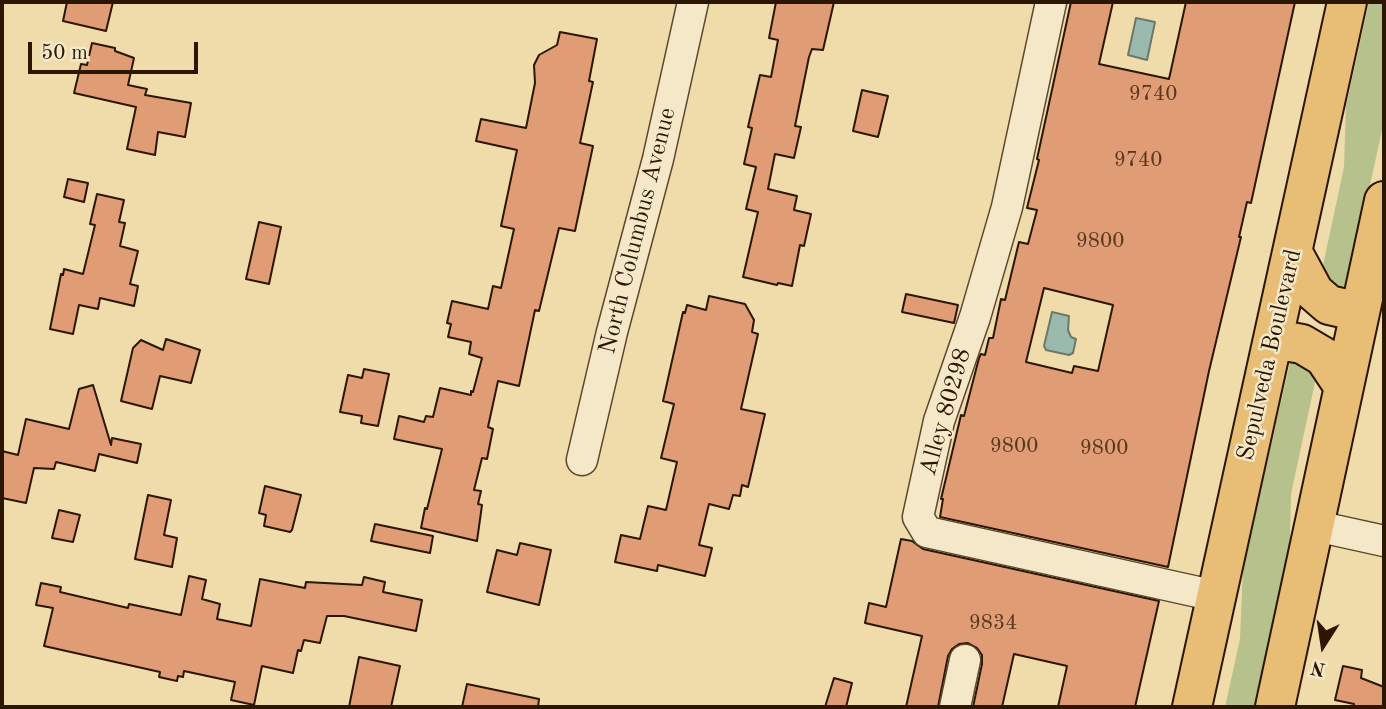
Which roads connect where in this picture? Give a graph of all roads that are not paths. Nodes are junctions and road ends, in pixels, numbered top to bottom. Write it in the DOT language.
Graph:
graph roads {
  1 [pos="693,2"];
  2 [pos="1051,2"];
  3 [pos="1347,2"];
  4 [pos="1384,201"];
  5 [pos="1293,253"];
  6 [pos="1360,312"];
  7 [pos="1274,339"];
  8 [pos="1345,387"];
  9 [pos="582,460"];
  10 [pos="1315,526"];
  11 [pos="1384,541"];
  12 [pos="1216,596"];
  13 [pos="965,660"];
  14 [pos="955,707"];
  15 [pos="1192,707"];
  16 [pos="1275,707"];
  1 -- 9 [label="street, North Columbus Avenue"];
  2 -- 12 [label="street, Alley 80298"];
  3 -- 5 [label="main road, Sepulveda Boulevard"];
  4 -- 6 [label="main road"];
  5 -- 6 [label="main road"];
  5 -- 7 [label="main road, Sepulveda Boulevard"];
  6 -- 8 [label="main road"];
  7 -- 8 [label="main road"];
  7 -- 12 [label="main road, Sepulveda Boulevard"];
  8 -- 10 [label="main road"];
  10 -- 11 [label="street"];
  10 -- 16 [label="main road"];
  12 -- 15 [label="main road, Sepulveda Boulevard"];
  13 -- 14 [label="street"];
}
